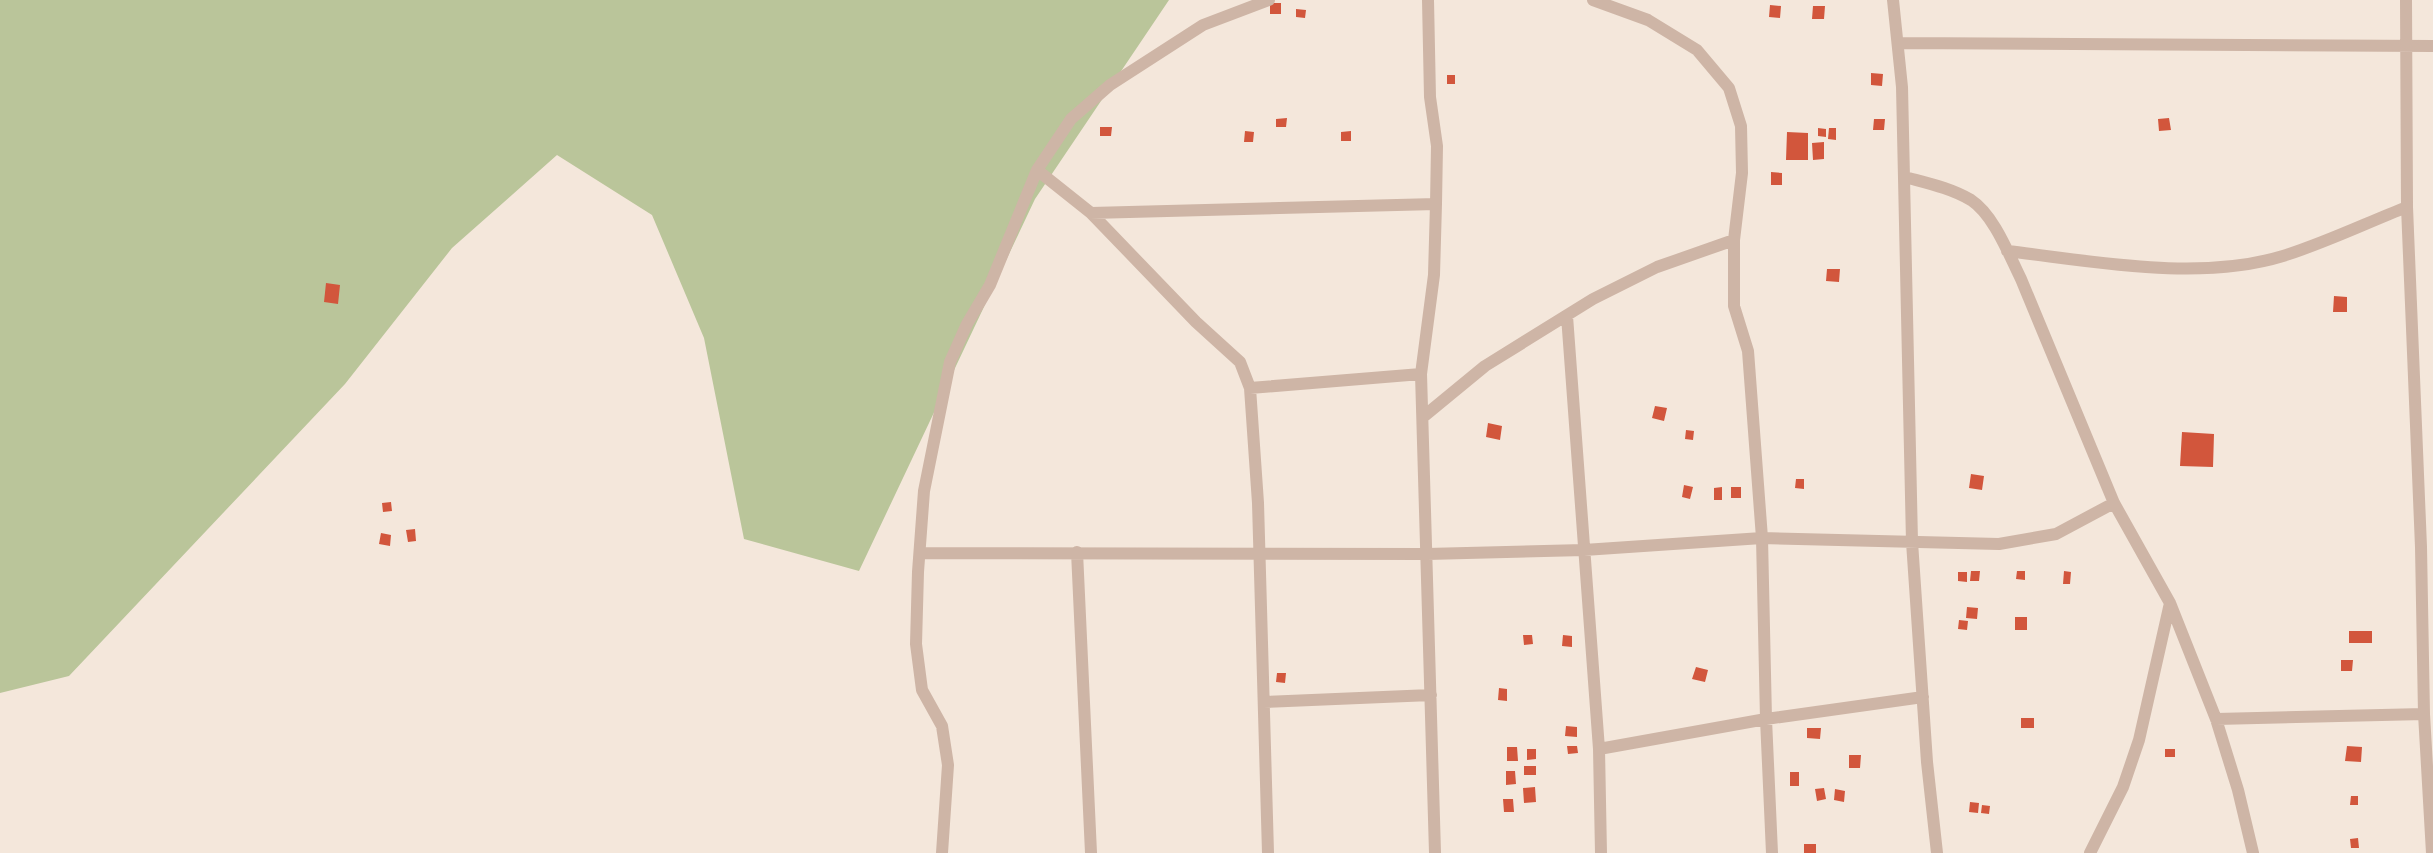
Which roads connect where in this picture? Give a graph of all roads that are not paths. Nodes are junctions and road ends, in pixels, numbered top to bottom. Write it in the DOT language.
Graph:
graph roads {
  1 [pos="1269,0"];
  2 [pos="1428,0"];
  3 [pos="1593,0"];
  4 [pos="1893,0"];
  5 [pos="2406,0"];
  6 [pos="1898,43"];
  7 [pos="2406,45"];
  8 [pos="2433,46"];
  9 [pos="1037,170"];
  10 [pos="1905,177"];
  11 [pos="1436,204"];
  12 [pos="2407,208"];
  13 [pos="1091,213"];
  14 [pos="1734,240"];
  15 [pos="2006,251"];
  16 [pos="1567,316"];
  17 [pos="1421,374"];
  18 [pos="1250,388"];
  19 [pos="1423,417"];
  20 [pos="2114,503"];
  21 [pos="1762,538"];
  22 [pos="1912,542"];
  23 [pos="2427,548"];
  24 [pos="1584,550"];
  25 [pos="1077,552"];
  26 [pos="1260,552"];
  27 [pos="920,553"];
  28 [pos="1428,554"];
  29 [pos="2170,603"];
  30 [pos="1431,695"];
  31 [pos="1923,697"];
  32 [pos="1264,702"];
  33 [pos="2424,714"];
  34 [pos="1766,719"];
  35 [pos="2216,719"];
  36 [pos="1599,749"];
  37 [pos="942,853"];
  38 [pos="1091,853"];
  39 [pos="1268,853"];
  40 [pos="1435,853"];
  41 [pos="1601,853"];
  42 [pos="1772,853"];
  43 [pos="1937,853"];
  44 [pos="2090,853"];
  45 [pos="2253,853"];
  46 [pos="2432,853"];
  1 -- 9 [label="street"];
  2 -- 11 [label="street"];
  3 -- 14 [label="street"];
  4 -- 6 [label="street"];
  5 -- 7 [label="street"];
  6 -- 7 [label="street"];
  6 -- 10 [label="street"];
  7 -- 8 [label="street"];
  7 -- 12 [label="street"];
  9 -- 13 [label="street"];
  9 -- 27 [label="street"];
  10 -- 15 [label="street"];
  10 -- 22 [label="street"];
  11 -- 13 [label="street"];
  11 -- 17 [label="street"];
  12 -- 15 [label="street"];
  12 -- 23 [label="street"];
  13 -- 18 [label="street"];
  14 -- 16 [label="street"];
  14 -- 21 [label="street"];
  15 -- 20 [label="street"];
  16 -- 19 [label="street"];
  16 -- 24 [label="street"];
  17 -- 18 [label="street"];
  17 -- 19 [label="street"];
  18 -- 26 [label="street"];
  19 -- 28 [label="street"];
  20 -- 22 [label="street"];
  20 -- 29 [label="street"];
  21 -- 22 [label="street"];
  21 -- 24 [label="street"];
  21 -- 34 [label="street"];
  22 -- 31 [label="street"];
  23 -- 33 [label="street"];
  24 -- 28 [label="street"];
  24 -- 36 [label="street"];
  25 -- 26 [label="street"];
  25 -- 27 [label="street"];
  25 -- 38 [label="street"];
  26 -- 28 [label="street"];
  26 -- 32 [label="street"];
  27 -- 37 [label="street"];
  28 -- 30 [label="street"];
  29 -- 35 [label="street"];
  29 -- 44 [label="street"];
  30 -- 32 [label="street"];
  30 -- 40 [label="street"];
  31 -- 34 [label="street"];
  31 -- 43 [label="street"];
  32 -- 39 [label="street"];
  33 -- 35 [label="street"];
  33 -- 46 [label="street"];
  34 -- 36 [label="street"];
  34 -- 42 [label="street"];
  35 -- 45 [label="street"];
  36 -- 41 [label="street"];
}
